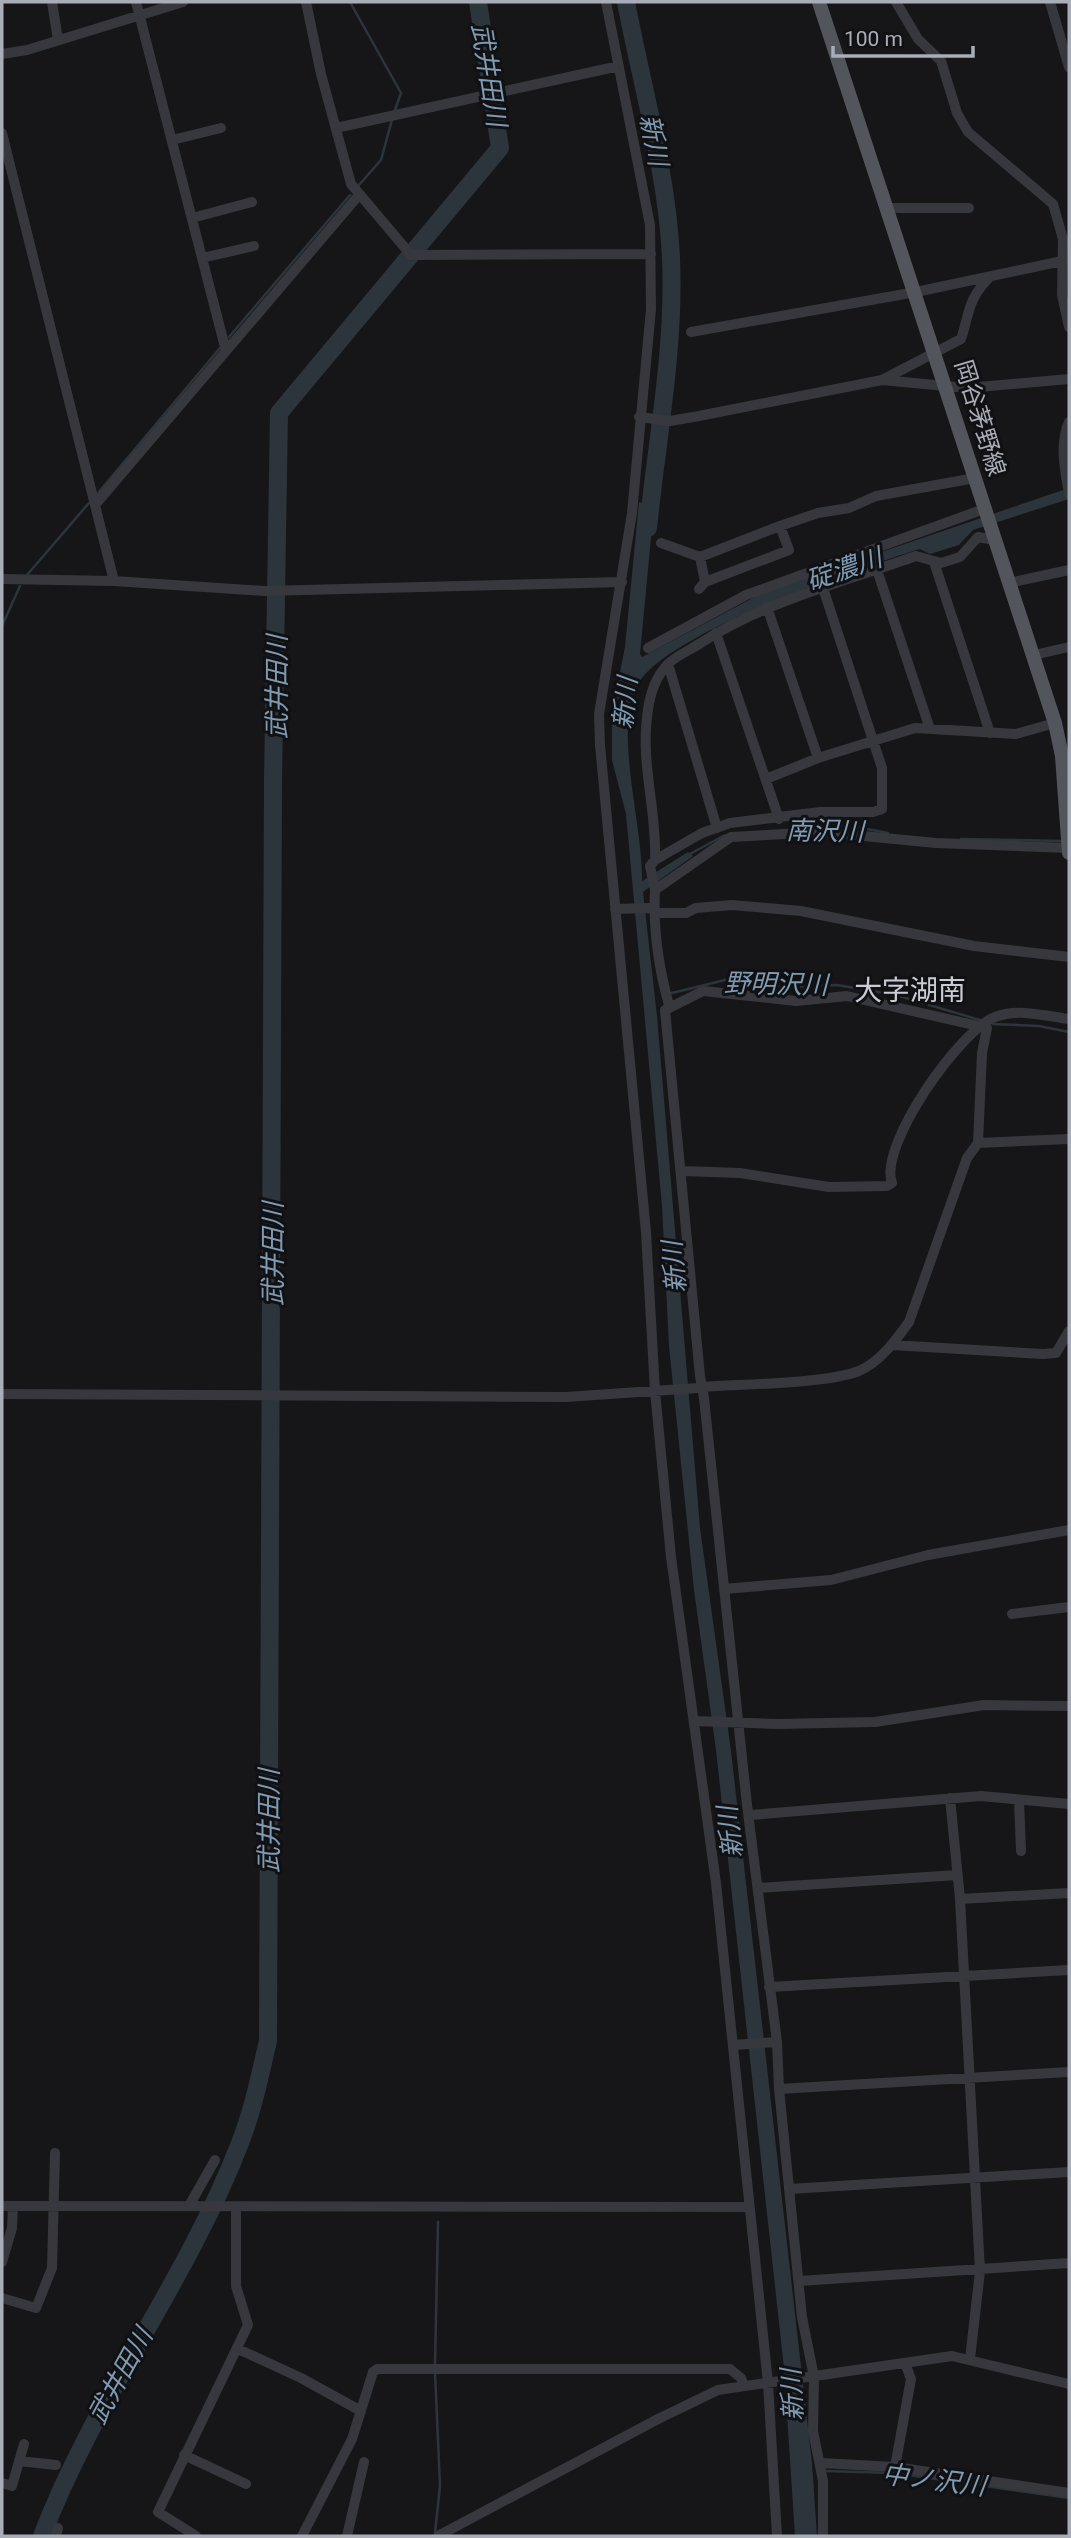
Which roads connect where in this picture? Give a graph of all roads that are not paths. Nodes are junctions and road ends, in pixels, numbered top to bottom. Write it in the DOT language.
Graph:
graph roads {
  1 [pos="52,2"];
  2 [pos="136,2"];
  3 [pos="183,2"];
  4 [pos="306,2"];
  5 [pos="606,2"];
  6 [pos="819,2"];
  7 [pos="897,2"];
  8 [pos="1050,2"];
  9 [pos="140,15"];
  10 [pos="58,40"];
  11 [pos="2,54"];
  12 [pos="619,66"];
  13 [pos="1069,67"];
  14 [pos="221,128"];
  15 [pos="336,128"];
  16 [pos="2,133"];
  17 [pos="172,140"];
  18 [pos="4,152"];
  19 [pos="358,195"];
  20 [pos="252,202"];
  21 [pos="888,208"];
  22 [pos="969,208"];
  23 [pos="192,218"];
  24 [pos="254,246"];
  25 [pos="651,254"];
  26 [pos="202,258"];
  27 [pos="1062,261"];
  28 [pos="991,276"];
  29 [pos="916,292"];
  30 [pos="1069,327"];
  31 [pos="691,332"];
  32 [pos="226,351"];
  33 [pos="935,351"];
  34 [pos="1069,379"];
  35 [pos="882,380"];
  36 [pos="946,386"];
  37 [pos="639,417"];
  38 [pos="1069,422"];
  39 [pos="975,478"];
  40 [pos="1069,490"];
  41 [pos="94,505"];
  42 [pos="985,511"];
  43 [pos="780,526"];
  44 [pos="992,535"];
  45 [pos="661,543"];
  46 [pos="700,558"];
  47 [pos="934,562"];
  48 [pos="877,570"];
  49 [pos="1069,570"];
  50 [pos="2,579"];
  51 [pos="114,581"];
  52 [pos="622,582"];
  53 [pos="1009,583"];
  54 [pos="823,588"];
  55 [pos="767,607"];
  56 [pos="716,633"];
  57 [pos="1069,647"];
  58 [pos="648,648"];
  59 [pos="1034,655"];
  60 [pos="668,664"];
  61 [pos="1055,723"];
  62 [pos="930,729"];
  63 [pos="990,733"];
  64 [pos="873,740"];
  65 [pos="818,758"];
  66 [pos="766,779"];
  67 [pos="1068,816"];
  68 [pos="779,819"];
  69 [pos="717,828"];
  70 [pos="1069,850"];
  71 [pos="655,860"];
  72 [pos="655,890"];
  73 [pos="620,909"];
  74 [pos="651,909"];
  75 [pos="1069,957"];
  76 [pos="669,1005"];
  77 [pos="1069,1019"];
  78 [pos="976,1028"];
  79 [pos="1069,1139"];
  80 [pos="978,1143"];
  81 [pos="681,1171"];
  82 [pos="1069,1331"];
  83 [pos="892,1345"];
  84 [pos="700,1387"];
  85 [pos="661,1390"];
  86 [pos="2,1394"];
  87 [pos="1069,1530"];
  88 [pos="724,1589"];
  89 [pos="1069,1607"];
  90 [pos="1012,1614"];
  91 [pos="1069,1706"];
  92 [pos="699,1721"];
  93 [pos="736,1722"];
  94 [pos="950,1798"];
  95 [pos="1019,1800"];
  96 [pos="1069,1804"];
  97 [pos="751,1815"];
  98 [pos="1021,1851"];
  99 [pos="957,1875"];
  100 [pos="758,1888"];
  101 [pos="1069,1893"];
  102 [pos="960,1899"];
  103 [pos="1069,1970"];
  104 [pos="963,1975"];
  105 [pos="769,1987"];
  106 [pos="774,2042"];
  107 [pos="738,2045"];
  108 [pos="1069,2072"];
  109 [pos="970,2078"];
  110 [pos="779,2089"];
  111 [pos="55,2152"];
  112 [pos="215,2160"];
  113 [pos="1069,2172"];
  114 [pos="976,2178"];
  115 [pos="789,2189"];
  116 [pos="7,2206"];
  117 [pos="53,2206"];
  118 [pos="191,2206"];
  119 [pos="236,2207"];
  120 [pos="749,2207"];
  121 [pos="2,2262"];
  122 [pos="1069,2263"];
  123 [pos="980,2271"];
  124 [pos="799,2281"];
  125 [pos="2,2298"];
  126 [pos="238,2350"];
  127 [pos="970,2359"];
  128 [pos="905,2363"];
  129 [pos="811,2378"];
  130 [pos="772,2382"];
  131 [pos="1069,2384"];
  132 [pos="744,2386"];
  133 [pos="362,2412"];
  134 [pos="24,2444"];
  135 [pos="184,2455"];
  136 [pos="19,2461"];
  137 [pos="364,2462"];
  138 [pos="821,2463"];
  139 [pos="56,2465"];
  140 [pos="895,2467"];
  141 [pos="2,2483"];
  142 [pos="246,2484"];
  143 [pos="1069,2493"];
  144 [pos="196,2536"];
  145 [pos="302,2536"];
  146 [pos="347,2536"];
  147 [pos="438,2536"];
  148 [pos="777,2536"];
  149 [pos="824,2536"];
  1 -- 10 [label="street"];
  2 -- 9 [label="street"];
  3 -- 9 [label="street"];
  4 -- 15 [label="street"];
  5 -- 12 [label="street"];
  6 -- 21 [label="main road, 岡谷茅野線"];
  7 -- 27 [label="street"];
  8 -- 13 [label="street"];
  9 -- 10 [label="street"];
  9 -- 17 [label="street"];
  10 -- 11 [label="street"];
  12 -- 15 [label="street"];
  12 -- 25 [label="street"];
  14 -- 17 [label="street"];
  15 -- 19 [label="street"];
  16 -- 18 [label="street"];
  17 -- 23 [label="street"];
  18 -- 41 [label="street"];
  19 -- 25 [label="street"];
  19 -- 32 [label="street"];
  20 -- 23 [label="street"];
  21 -- 22 [label="street"];
  21 -- 29 [label="main road, 岡谷茅野線"];
  23 -- 26 [label="street"];
  24 -- 26 [label="street"];
  25 -- 37 [label="street"];
  26 -- 32 [label="street"];
  27 -- 28 [label="street"];
  27 -- 30 [label="street"];
  28 -- 29 [label="street"];
  28 -- 33 [label="street"];
  29 -- 31 [label="street"];
  29 -- 33 [label="main road, 岡谷茅野線"];
  32 -- 41 [label="street"];
  33 -- 35 [label="street"];
  33 -- 36 [label="main road, 岡谷茅野線"];
  34 -- 36 [label="street"];
  35 -- 36 [label="street"];
  35 -- 37 [label="street"];
  36 -- 39 [label="main road, 岡谷茅野線"];
  37 -- 52 [label="street"];
  38 -- 40 [label="street"];
  39 -- 42 [label="main road, 岡谷茅野線"];
  39 -- 43 [label="street"];
  41 -- 51 [label="street"];
  42 -- 44 [label="main road, 岡谷茅野線"];
  42 -- 58 [label="street"];
  43 -- 46 [label="street"];
  43 -- 46 [label="street"];
  44 -- 47 [label="street"];
  44 -- 53 [label="main road, 岡谷茅野線"];
  45 -- 46 [label="street"];
  47 -- 48 [label="street"];
  47 -- 63 [label="street"];
  48 -- 54 [label="street"];
  48 -- 62 [label="street"];
  49 -- 53 [label="street"];
  50 -- 51 [label="street"];
  51 -- 52 [label="street"];
  52 -- 73 [label="street"];
  53 -- 59 [label="main road, 岡谷茅野線"];
  54 -- 55 [label="street"];
  54 -- 64 [label="street"];
  55 -- 56 [label="street"];
  55 -- 65 [label="street"];
  56 -- 60 [label="street"];
  56 -- 66 [label="street"];
  57 -- 59 [label="street"];
  59 -- 61 [label="main road, 岡谷茅野線"];
  60 -- 69 [label="street"];
  60 -- 71 [label="street"];
  61 -- 63 [label="street"];
  61 -- 67 [label="main road, 岡谷茅野線"];
  62 -- 63 [label="street"];
  62 -- 64 [label="street"];
  64 -- 65 [label="street"];
  64 -- 68 [label="street"];
  65 -- 66 [label="street"];
  66 -- 68 [label="street"];
  67 -- 70 [label="main road, 岡谷茅野線"];
  68 -- 69 [label="street"];
  69 -- 71 [label="street"];
  70 -- 72 [label="street"];
  71 -- 72 [label="street"];
  72 -- 74 [label="street"];
  73 -- 74 [label="street"];
  73 -- 85 [label="street"];
  74 -- 75 [label="street"];
  74 -- 76 [label="street"];
  76 -- 78 [label="street"];
  76 -- 81 [label="street"];
  77 -- 78 [label="street"];
  78 -- 80 [label="street"];
  78 -- 81 [label="street"];
  79 -- 80 [label="street"];
  80 -- 83 [label="street"];
  81 -- 84 [label="street"];
  82 -- 83 [label="street"];
  83 -- 84 [label="street"];
  84 -- 85 [label="street"];
  84 -- 88 [label="street"];
  85 -- 86 [label="street"];
  85 -- 92 [label="street"];
  87 -- 88 [label="street"];
  88 -- 93 [label="street"];
  89 -- 90 [label="street"];
  91 -- 93 [label="street"];
  92 -- 93 [label="street"];
  92 -- 107 [label="street"];
  93 -- 97 [label="street"];
  94 -- 95 [label="street"];
  94 -- 97 [label="street"];
  94 -- 99 [label="street"];
  95 -- 96 [label="street"];
  95 -- 98 [label="street"];
  97 -- 100 [label="street"];
  99 -- 100 [label="street"];
  99 -- 102 [label="street"];
  100 -- 105 [label="street"];
  101 -- 102 [label="street"];
  102 -- 104 [label="street"];
  103 -- 104 [label="street"];
  104 -- 105 [label="street"];
  104 -- 109 [label="street"];
  105 -- 106 [label="street"];
  106 -- 107 [label="street"];
  106 -- 110 [label="street"];
  107 -- 120 [label="street"];
  108 -- 109 [label="street"];
  109 -- 110 [label="street"];
  109 -- 114 [label="street"];
  110 -- 115 [label="street"];
  111 -- 117 [label="street"];
  112 -- 118 [label="street"];
  113 -- 114 [label="street"];
  114 -- 115 [label="street"];
  114 -- 123 [label="street"];
  115 -- 124 [label="street"];
  116 -- 117 [label="street"];
  116 -- 121 [label="street"];
  117 -- 118 [label="street"];
  117 -- 125 [label="street"];
  118 -- 119 [label="street"];
  119 -- 120 [label="street"];
  119 -- 126 [label="street"];
  120 -- 130 [label="street"];
  122 -- 123 [label="street"];
  123 -- 124 [label="street"];
  123 -- 127 [label="street"];
  124 -- 129 [label="street"];
  126 -- 133 [label="street"];
  126 -- 135 [label="street"];
  127 -- 128 [label="street"];
  127 -- 131 [label="street"];
  128 -- 129 [label="street"];
  128 -- 140 [label="street"];
  129 -- 130 [label="street"];
  129 -- 138 [label="street"];
  130 -- 132 [label="street"];
  130 -- 148 [label="street"];
  132 -- 133 [label="street"];
  132 -- 147 [label="street"];
  133 -- 145 [label="street"];
  134 -- 136 [label="street"];
  135 -- 142 [label="street"];
  135 -- 144 [label="street"];
  136 -- 139 [label="street"];
  136 -- 141 [label="street"];
  137 -- 146 [label="street"];
  138 -- 140 [label="street"];
  138 -- 149 [label="street"];
  140 -- 143 [label="street"];
}
